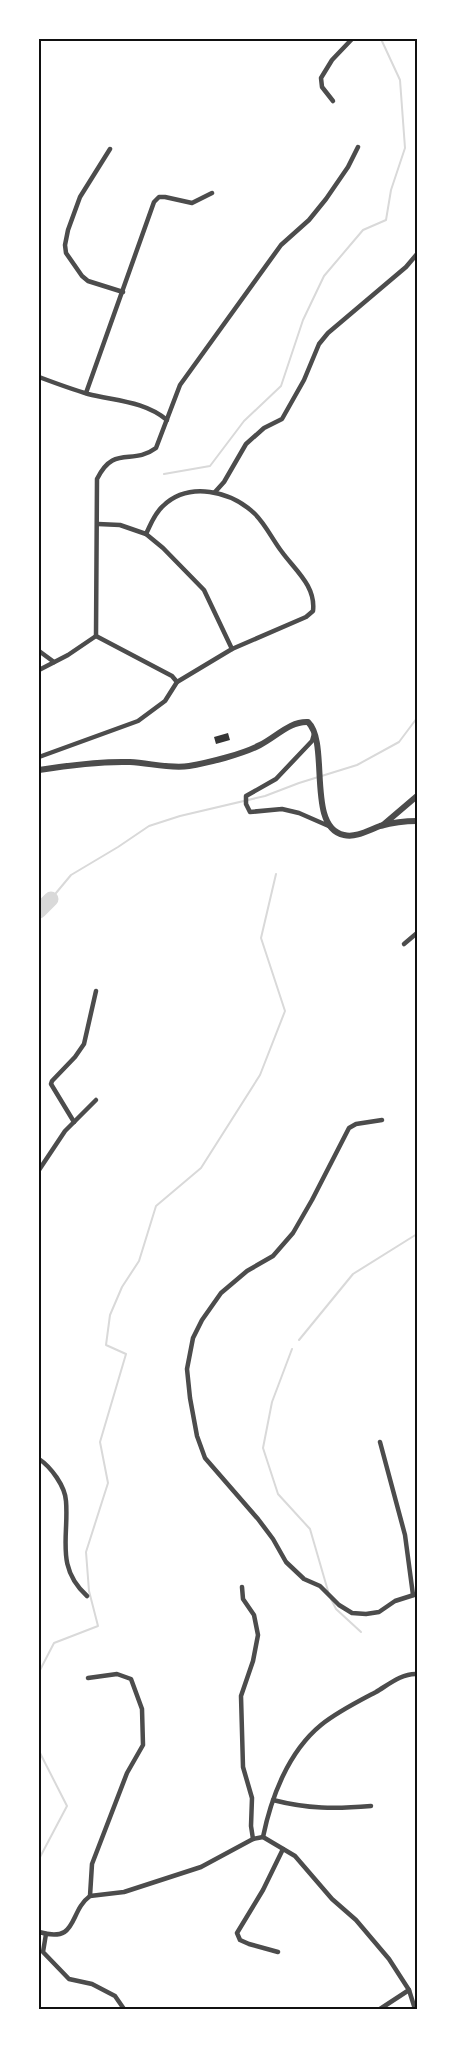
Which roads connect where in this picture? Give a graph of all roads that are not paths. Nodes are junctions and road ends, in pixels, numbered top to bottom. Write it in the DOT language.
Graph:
graph roads {
  1 [pos="352,39"];
  2 [pos="333,101"];
  3 [pos="358,147"];
  4 [pos="110,148"];
  5 [pos="212,193"];
  6 [pos="416,256"];
  7 [pos="123,292"];
  8 [pos="39,377"];
  9 [pos="86,393"];
  10 [pos="167,420"];
  11 [pos="215,492"];
  12 [pos="98,524"];
  13 [pos="146,534"];
  14 [pos="96,636"];
  15 [pos="232,649"];
  16 [pos="39,651"];
  17 [pos="54,662"];
  18 [pos="39,670"];
  19 [pos="177,682"];
  20 [pos="315,732"];
  21 [pos="39,757"];
  22 [pos="39,770"];
  23 [pos="417,796"];
  24 [pos="417,821"];
  25 [pos="382,825"];
  26 [pos="331,828"];
  27 [pos="417,933"];
  28 [pos="404,944"];
  29 [pos="96,991"];
  30 [pos="96,1100"];
  31 [pos="382,1120"];
  32 [pos="74,1122"];
  33 [pos="39,1170"];
  34 [pos="380,1442"];
  35 [pos="39,1459"];
  36 [pos="242,1587"];
  37 [pos="415,1594"];
  38 [pos="87,1596"];
  39 [pos="417,1674"];
  40 [pos="88,1678"];
  41 [pos="273,1800"];
  42 [pos="371,1806"];
  43 [pos="263,1838"];
  44 [pos="253,1839"];
  45 [pos="283,1849"];
  46 [pos="90,1896"];
  47 [pos="39,1932"];
  48 [pos="46,1934"];
  49 [pos="278,1952"];
  50 [pos="409,1990"];
  51 [pos="124,2009"];
  52 [pos="380,2009"];
  53 [pos="415,2009"];
  1 -- 2 [label="street"];
  3 -- 10 [label="street"];
  4 -- 7 [label="street"];
  5 -- 7 [label="street"];
  6 -- 11 [label="street"];
  7 -- 9 [label="street"];
  8 -- 9 [label="street"];
  9 -- 10 [label="street"];
  10 -- 12 [label="street"];
  11 -- 13 [label="street"];
  11 -- 15 [label="street"];
  12 -- 13 [label="street"];
  12 -- 14 [label="street"];
  13 -- 15 [label="street"];
  14 -- 17 [label="street"];
  14 -- 19 [label="street"];
  15 -- 19 [label="street"];
  16 -- 17 [label="street"];
  17 -- 18 [label="street"];
  19 -- 21 [label="street"];
  20 -- 22 [label="street"];
  20 -- 26 [label="street"];
  20 -- 26 [label="street"];
  23 -- 25 [label="street"];
  24 -- 25 [label="street"];
  25 -- 26 [label="street"];
  27 -- 28 [label="street"];
  29 -- 32 [label="street"];
  30 -- 32 [label="street"];
  31 -- 37 [label="street"];
  32 -- 33 [label="street"];
  34 -- 37 [label="street"];
  35 -- 38 [label="street"];
  36 -- 44 [label="street"];
  39 -- 41 [label="street"];
  40 -- 46 [label="street"];
  41 -- 42 [label="street"];
  41 -- 43 [label="street"];
  43 -- 44 [label="street"];
  43 -- 45 [label="street"];
  44 -- 46 [label="street"];
  45 -- 49 [label="street"];
  45 -- 50 [label="street"];
  46 -- 48 [label="street"];
  47 -- 48 [label="street"];
  48 -- 51 [label="street"];
  50 -- 52 [label="street"];
  50 -- 53 [label="street"];
}
